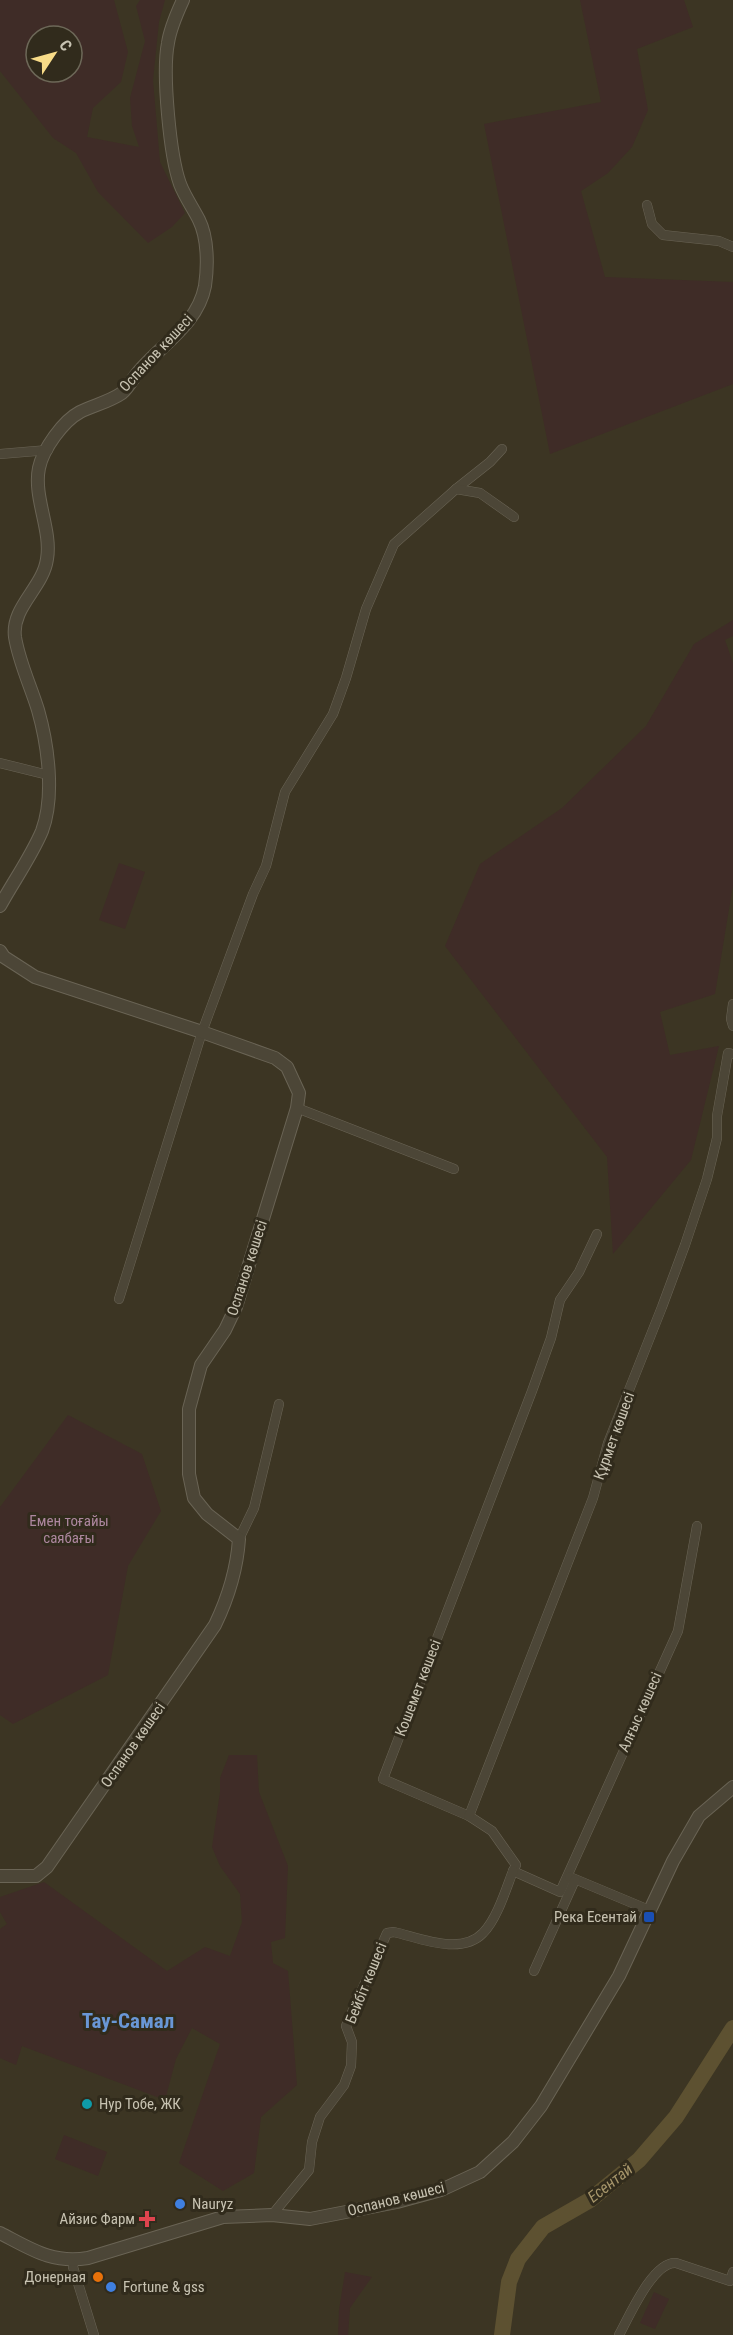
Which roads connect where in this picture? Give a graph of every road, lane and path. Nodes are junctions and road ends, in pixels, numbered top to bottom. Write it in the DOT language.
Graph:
graph roads {
  1 [pos="183,0"];
  2 [pos="647,205"];
  3 [pos="733,247"];
  4 [pos="502,449"];
  5 [pos="48,450"];
  6 [pos="0,454"];
  7 [pos="456,489"];
  8 [pos="514,517"];
  9 [pos="0,764"];
  10 [pos="48,775"];
  11 [pos="0,906"];
  12 [pos="0,951"];
  13 [pos="733,1004"];
  14 [pos="733,1026"];
  15 [pos="202,1032"];
  16 [pos="733,1054"];
  17 [pos="297,1108"];
  18 [pos="454,1168"];
  19 [pos="597,1234"];
  20 [pos="119,1299"];
  21 [pos="279,1404"];
  22 [pos="697,1526"];
  23 [pos="239,1539"];
  24 [pos="733,1787"];
  25 [pos="469,1816"];
  26 [pos="513,1870"];
  27 [pos="0,1876"];
  28 [pos="571,1878"];
  29 [pos="649,1910"];
  30 [pos="534,1971"];
  31 [pos="272,2215"];
  32 [pos="0,2232"];
  33 [pos="74,2260"];
  34 [pos="732,2278"];
  35 [pos="94,2335"];
  36 [pos="619,2335"];
  1 -- 5 [label="street, Оспанов көшесі"];
  2 -- 3 [label="street"];
  4 -- 7 [label="street"];
  5 -- 6 [label="street"];
  5 -- 10 [label="street, Оспанов көшесі"];
  7 -- 8 [label="street"];
  7 -- 15 [label="street"];
  9 -- 10 [label="street"];
  10 -- 11 [label="street, Оспанов көшесі"];
  12 -- 15 [label="street, Оспанов көшесі"];
  13 -- 14 [label="street"];
  15 -- 17 [label="street, Оспанов көшесі"];
  15 -- 20 [label="street"];
  16 -- 25 [label="street, Құрмет көшесі"];
  17 -- 18 [label="street"];
  17 -- 23 [label="street, Оспанов көшесі"];
  19 -- 25 [label="street, Кошемет көшесі"];
  21 -- 23 [label="street"];
  22 -- 28 [label="street, Алғыс көшесі"];
  23 -- 27 [label="street, Оспанов көшесі"];
  24 -- 29 [label="street, Оспанов көшесі"];
  25 -- 26 [label="street, Кошемет көшесі"];
  26 -- 28 [label="street, Алғыс көшесі"];
  26 -- 31 [label="street, Бейбіт көшесі"];
  28 -- 29 [label="street"];
  28 -- 30 [label="street, Алғыс көшесі"];
  29 -- 31 [label="street, Оспанов көшесі"];
  31 -- 33 [label="street, Оспанов көшесі"];
  32 -- 33 [label="street, Оспанов көшесі"];
  33 -- 35 [label="street"];
  34 -- 36 [label="street"];
}
